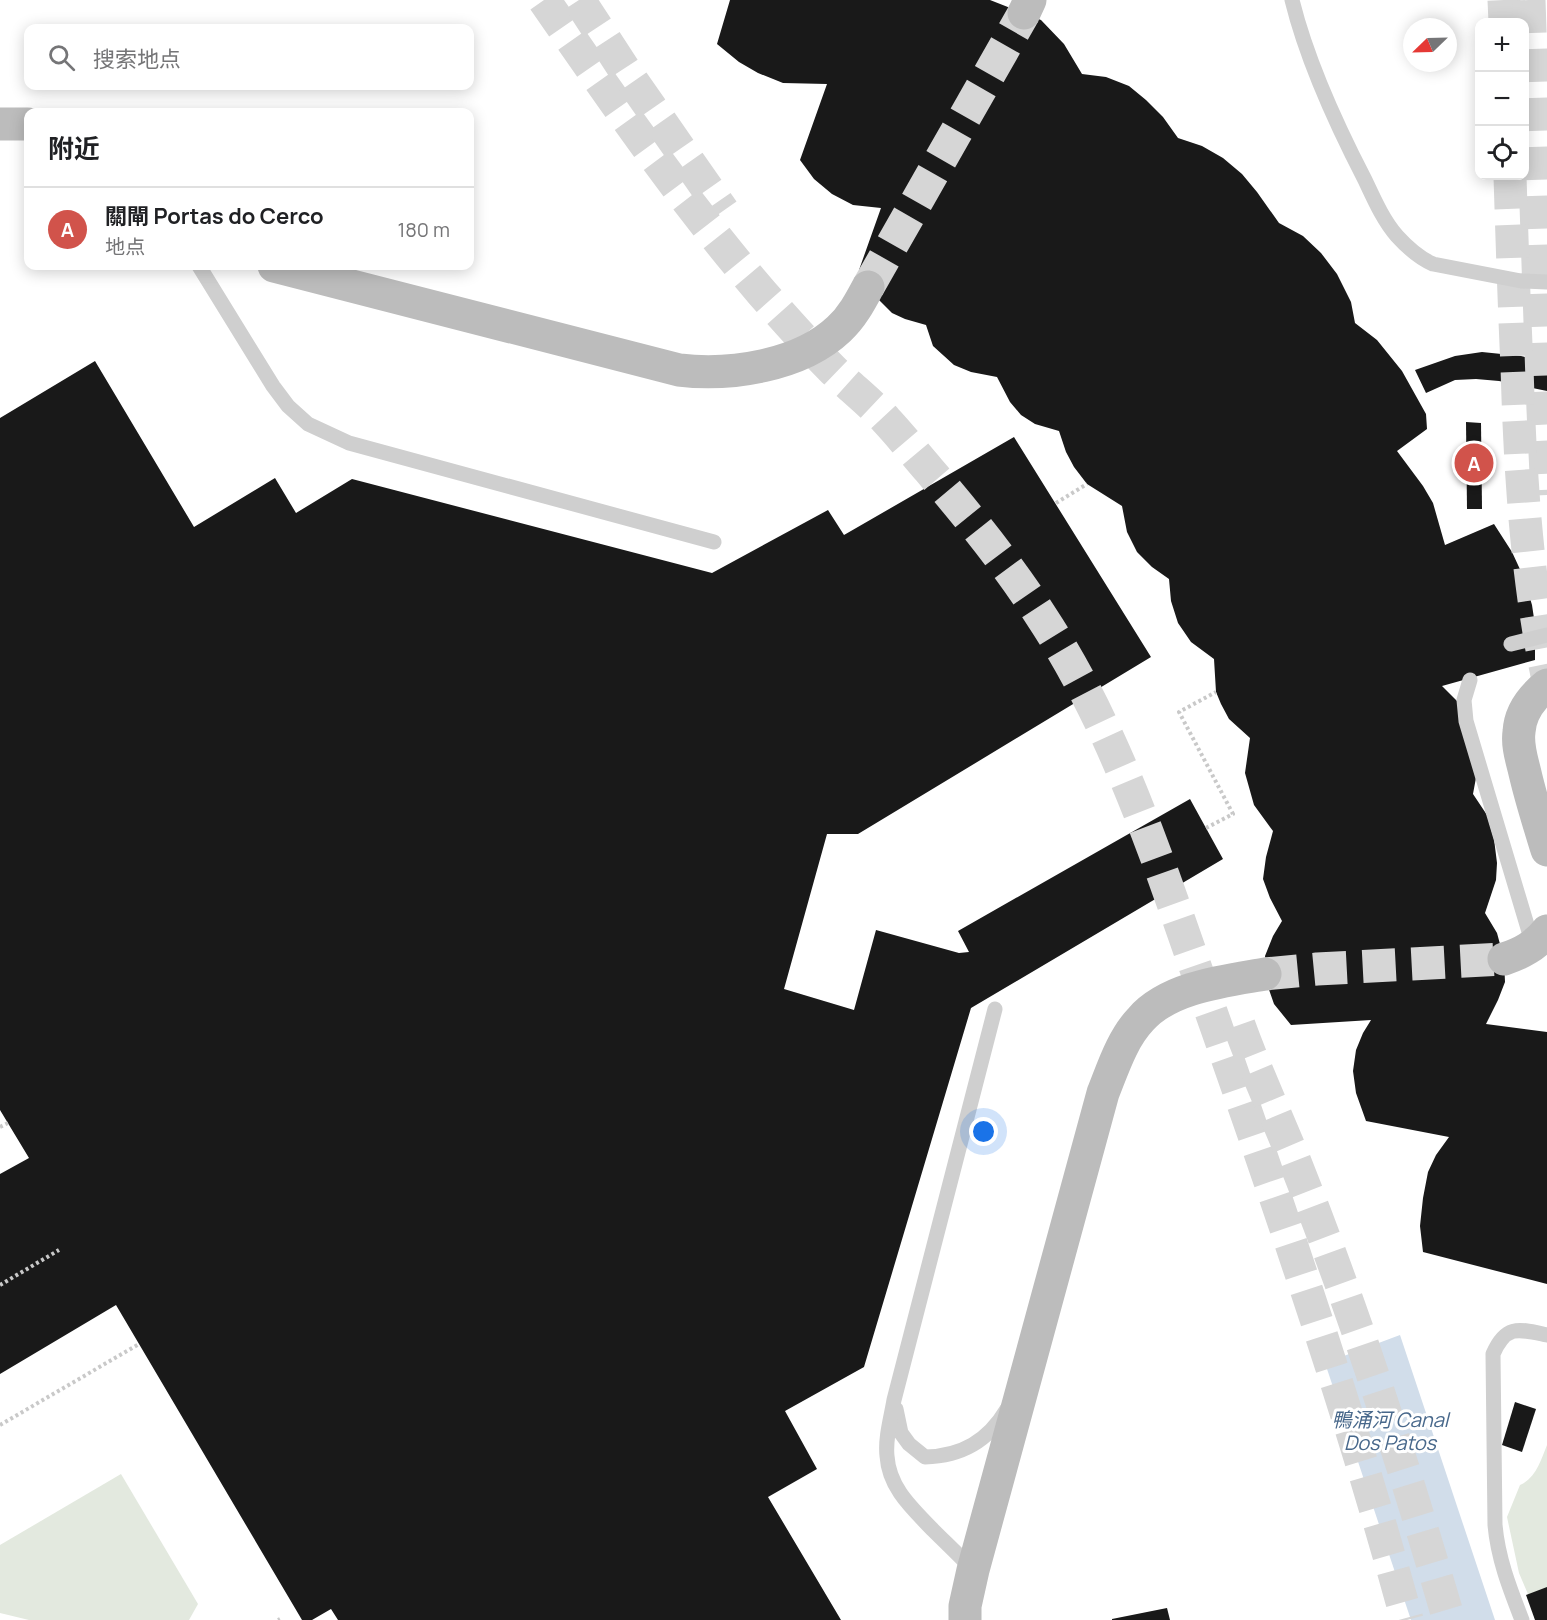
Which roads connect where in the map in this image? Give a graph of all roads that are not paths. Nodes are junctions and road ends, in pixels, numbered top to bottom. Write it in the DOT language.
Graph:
graph roads {
  1 [pos="1292,0"];
  2 [pos="0,124"];
  3 [pos="24,124"];
  4 [pos="202,270"];
  5 [pos="290,270"];
  6 [pos="1547,282"];
  7 [pos="868,287"];
  8 [pos="714,542"];
  9 [pos="1547,635"];
  10 [pos="1511,644"];
  11 [pos="1470,680"];
  12 [pos="1547,686"];
  13 [pos="1547,850"];
  14 [pos="1533,951"];
  15 [pos="1265,974"];
  16 [pos="995,1010"];
  17 [pos="1547,1335"];
  18 [pos="1024,1382"];
  19 [pos="894,1400"];
  20 [pos="973,1570"];
  21 [pos="965,1620"];
  22 [pos="1522,1620"];
  1 -- 6 [label="lane"];
  2 -- 3 [label="main road"];
  4 -- 8 [label="lane"];
  5 -- 7 [label="main road"];
  9 -- 10 [label="lane"];
  11 -- 14 [label="lane"];
  12 -- 13 [label="main road"];
  15 -- 18 [label="main road"];
  16 -- 19 [label="lane"];
  17 -- 22 [label="lane"];
  18 -- 19 [label="lane"];
  18 -- 20 [label="main road"];
  19 -- 20 [label="lane"];
  20 -- 21 [label="main road"];
}
